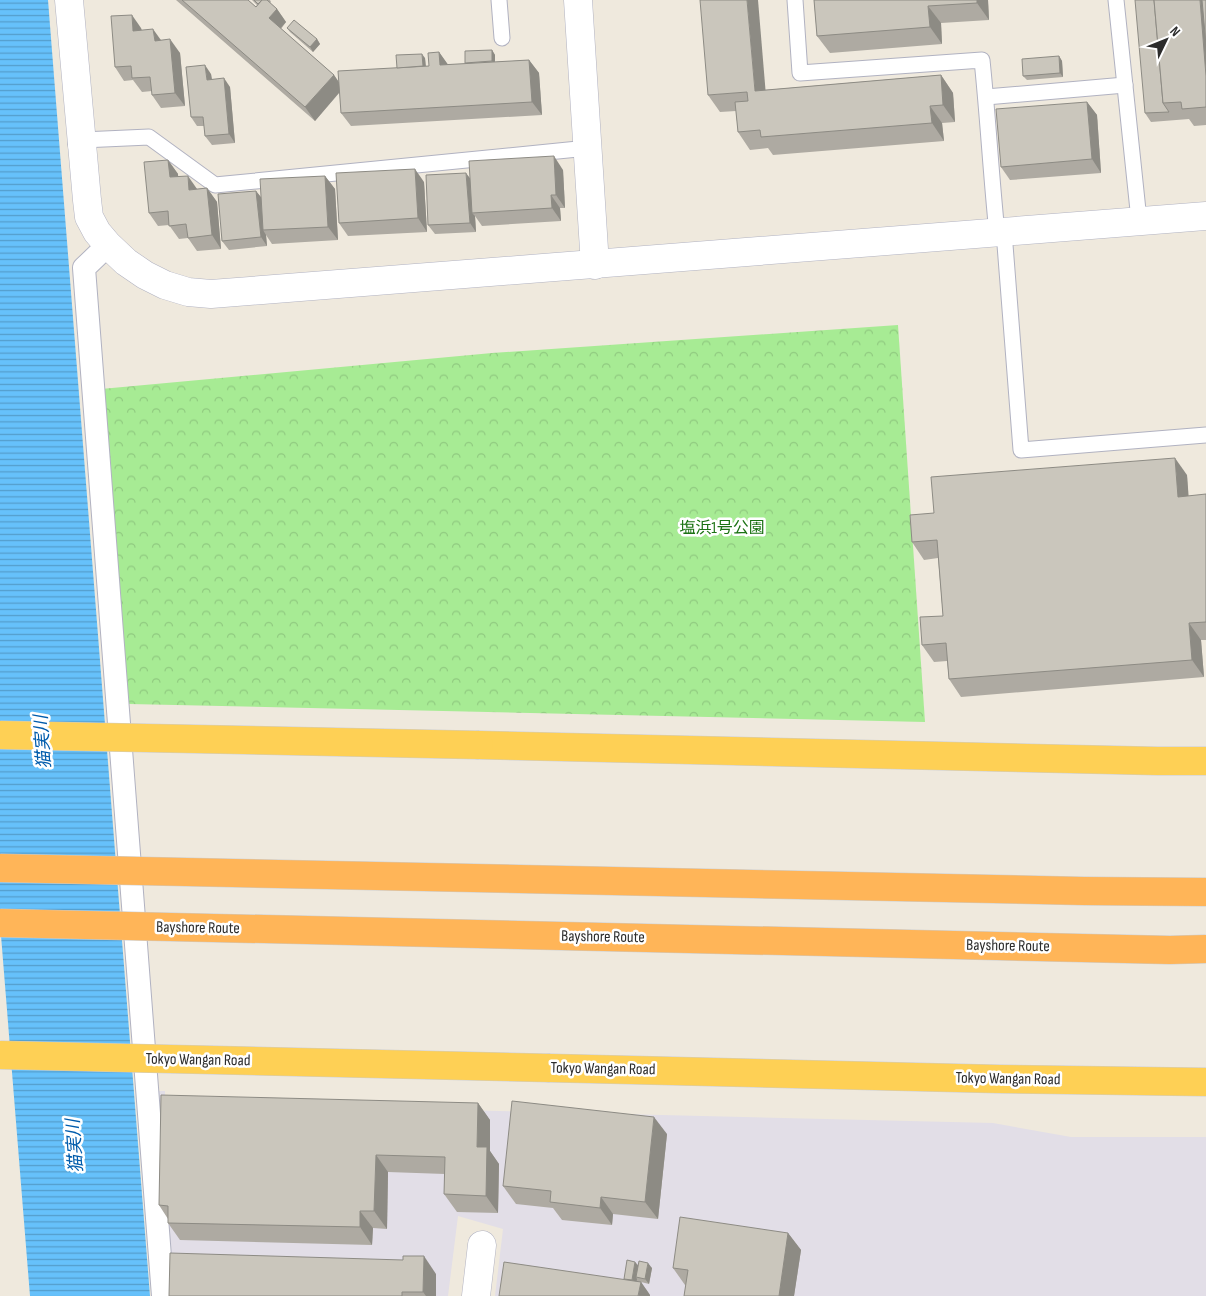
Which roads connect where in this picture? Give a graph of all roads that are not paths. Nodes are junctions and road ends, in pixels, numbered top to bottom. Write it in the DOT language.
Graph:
graph roads {
  1 [pos="69,0"];
  2 [pos="499,0"];
  3 [pos="578,0"];
  4 [pos="795,0"];
  5 [pos="1116,0"];
  6 [pos="502,38"];
  7 [pos="1125,85"];
  8 [pos="986,97"];
  9 [pos="82,142"];
  10 [pos="588,148"];
  11 [pos="1206,216"];
  12 [pos="1139,220"];
  13 [pos="1000,232"];
  14 [pos="108,246"];
  15 [pos="595,265"];
  16 [pos="1206,435"];
  17 [pos="0,734"];
  18 [pos="1206,761"];
  19 [pos="0,868"];
  20 [pos="1206,892"];
  21 [pos="0,923"];
  22 [pos="1206,949"];
  23 [pos="0,1055"];
  24 [pos="1206,1082"];
  25 [pos="482,1245"];
  26 [pos="163,1296"];
  27 [pos="476,1296"];
  1 -- 9 [label="street"];
  2 -- 6 [label="lane"];
  3 -- 10 [label="street"];
  4 -- 8 [label="lane"];
  5 -- 7 [label="lane"];
  7 -- 8 [label="lane"];
  7 -- 12 [label="lane"];
  8 -- 13 [label="lane"];
  9 -- 10 [label="lane"];
  9 -- 14 [label="street"];
  10 -- 15 [label="street"];
  11 -- 12 [label="street"];
  12 -- 13 [label="street"];
  13 -- 15 [label="street"];
  13 -- 16 [label="lane"];
  14 -- 15 [label="street"];
  14 -- 26 [label="street"];
  17 -- 18 [label="highway, bridge"];
  19 -- 20 [label="highway, bridge"];
  21 -- 22 [label="highway, Bayshore Route, bridge"];
  23 -- 24 [label="highway, Tokyo Wangan Road, bridge"];
  25 -- 27 [label="street"];
}
